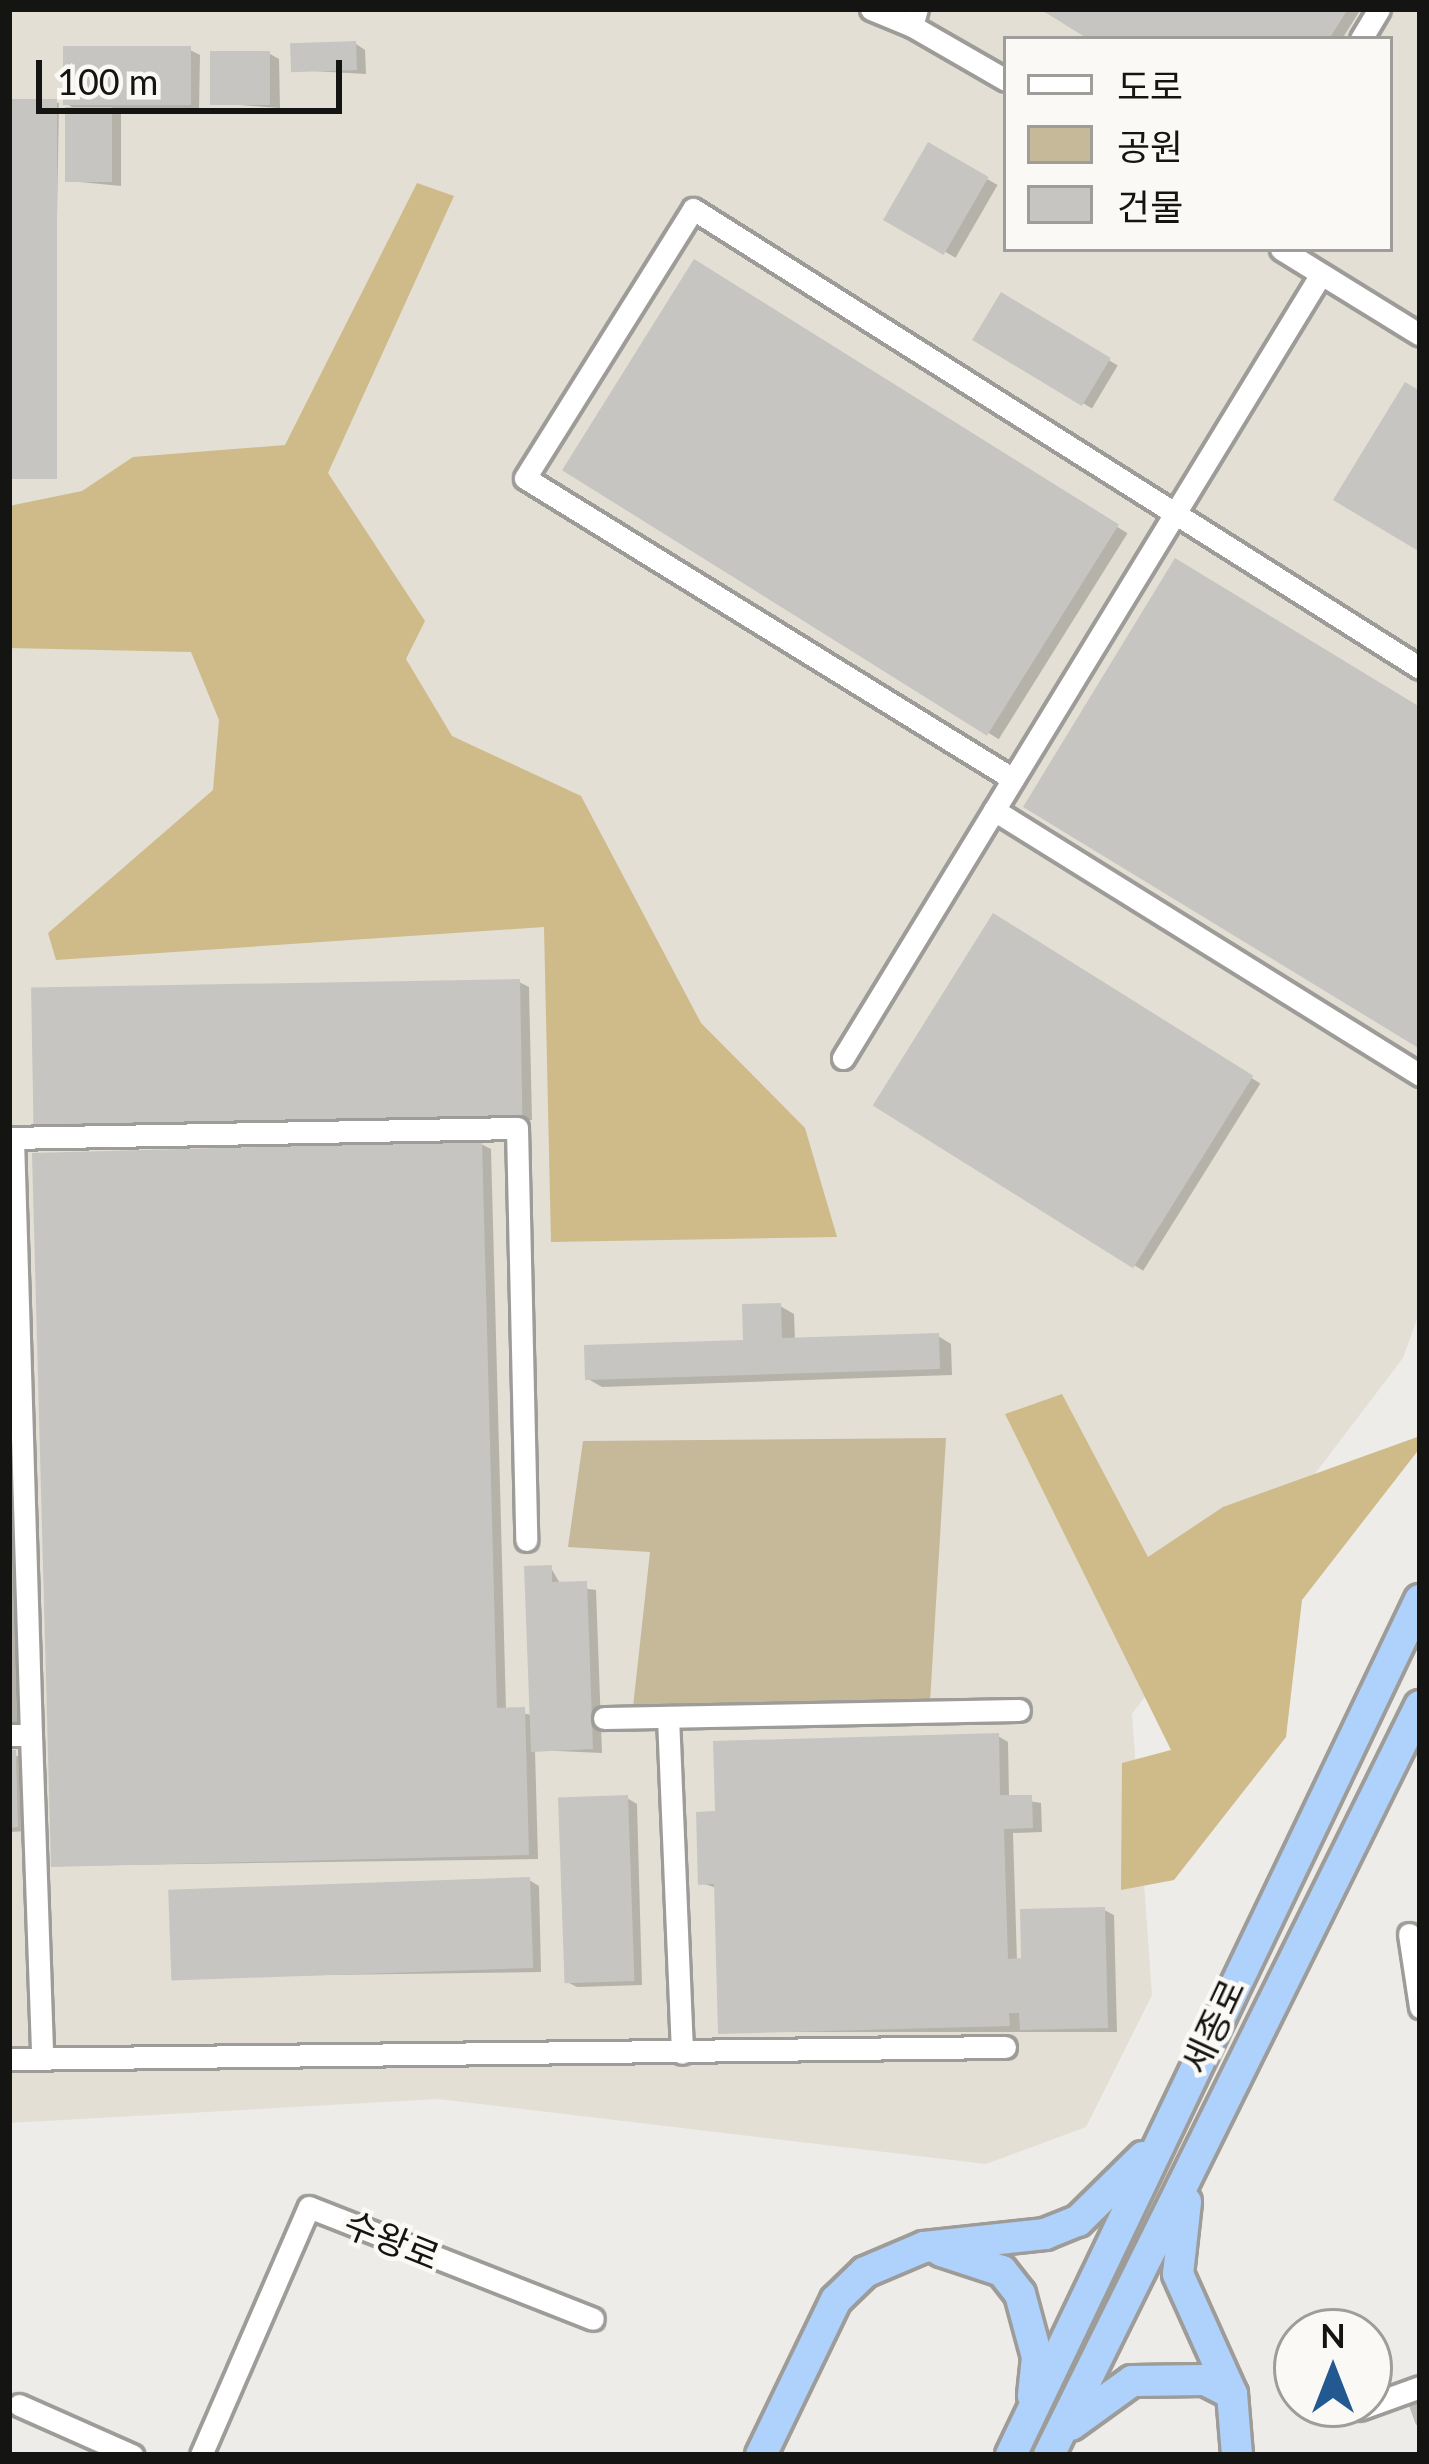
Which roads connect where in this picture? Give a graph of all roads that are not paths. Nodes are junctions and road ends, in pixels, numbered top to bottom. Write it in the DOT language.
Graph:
graph roads {
  1 [pos="871,9"];
  2 [pos="1379,9"];
  3 [pos="915,17"];
  4 [pos="1362,36"];
  5 [pos="1003,78"];
  6 [pos="1286,252"];
  7 [pos="1321,274"];
  8 [pos="1420,335"];
  9 [pos="1173,517"];
  10 [pos="1420,668"];
  11 [pos="1013,779"];
  12 [pos="994,810"];
  13 [pos="843,1058"];
  14 [pos="1420,1075"];
  15 [pos="11,1138"];
  16 [pos="526,1540"];
  17 [pos="1420,1600"];
  18 [pos="1420,1706"];
  19 [pos="1018,1710"];
  20 [pos="668,1717"];
  21 [pos="604,1718"];
  22 [pos="20,1735"];
  23 [pos="36,1872"];
  24 [pos="9,1873"];
  25 [pos="1409,1934"];
  26 [pos="1420,2007"];
  27 [pos="1005,2047"];
  28 [pos="682,2053"];
  29 [pos="42,2057"];
  30 [pos="9,2059"];
  31 [pos="1160,2140"];
  32 [pos="1202,2144"];
  33 [pos="924,2247"];
  34 [pos="592,2319"];
  35 [pos="1232,2394"];
  36 [pos="19,2405"];
  37 [pos="1030,2417"];
  38 [pos="1053,2447"];
  39 [pos="132,2455"];
  40 [pos="201,2455"];
  41 [pos="761,2455"];
  42 [pos="1011,2455"];
  43 [pos="1237,2455"];
  1 -- 3 [label="street"];
  2 -- 4 [label="street"];
  3 -- 5 [label="street"];
  6 -- 7 [label="street"];
  7 -- 8 [label="street"];
  7 -- 9 [label="street"];
  9 -- 10 [label="street"];
  9 -- 11 [label="street"];
  9 -- 11 [label="street"];
  11 -- 12 [label="street"];
  12 -- 13 [label="street"];
  12 -- 14 [label="street"];
  15 -- 16 [label="street"];
  15 -- 22 [label="street"];
  17 -- 31 [label="highway, 세종로"];
  18 -- 32 [label="highway, 세종로"];
  19 -- 20 [label="street"];
  20 -- 21 [label="street"];
  20 -- 28 [label="street"];
  22 -- 23 [label="street"];
  23 -- 24 [label="street"];
  23 -- 29 [label="street"];
  25 -- 26 [label="street"];
  27 -- 28 [label="street"];
  28 -- 29 [label="street"];
  29 -- 30 [label="street"];
  31 -- 33 [label="highway"];
  31 -- 37 [label="highway, 세종로"];
  32 -- 35 [label="highway"];
  32 -- 38 [label="highway, 세종로"];
  33 -- 37 [label="highway"];
  33 -- 41 [label="highway"];
  34 -- 40 [label="street, 수왕로"];
  35 -- 38 [label="highway"];
  35 -- 43 [label="highway"];
  36 -- 39 [label="street"];
  37 -- 42 [label="highway, 세종로"];
}
